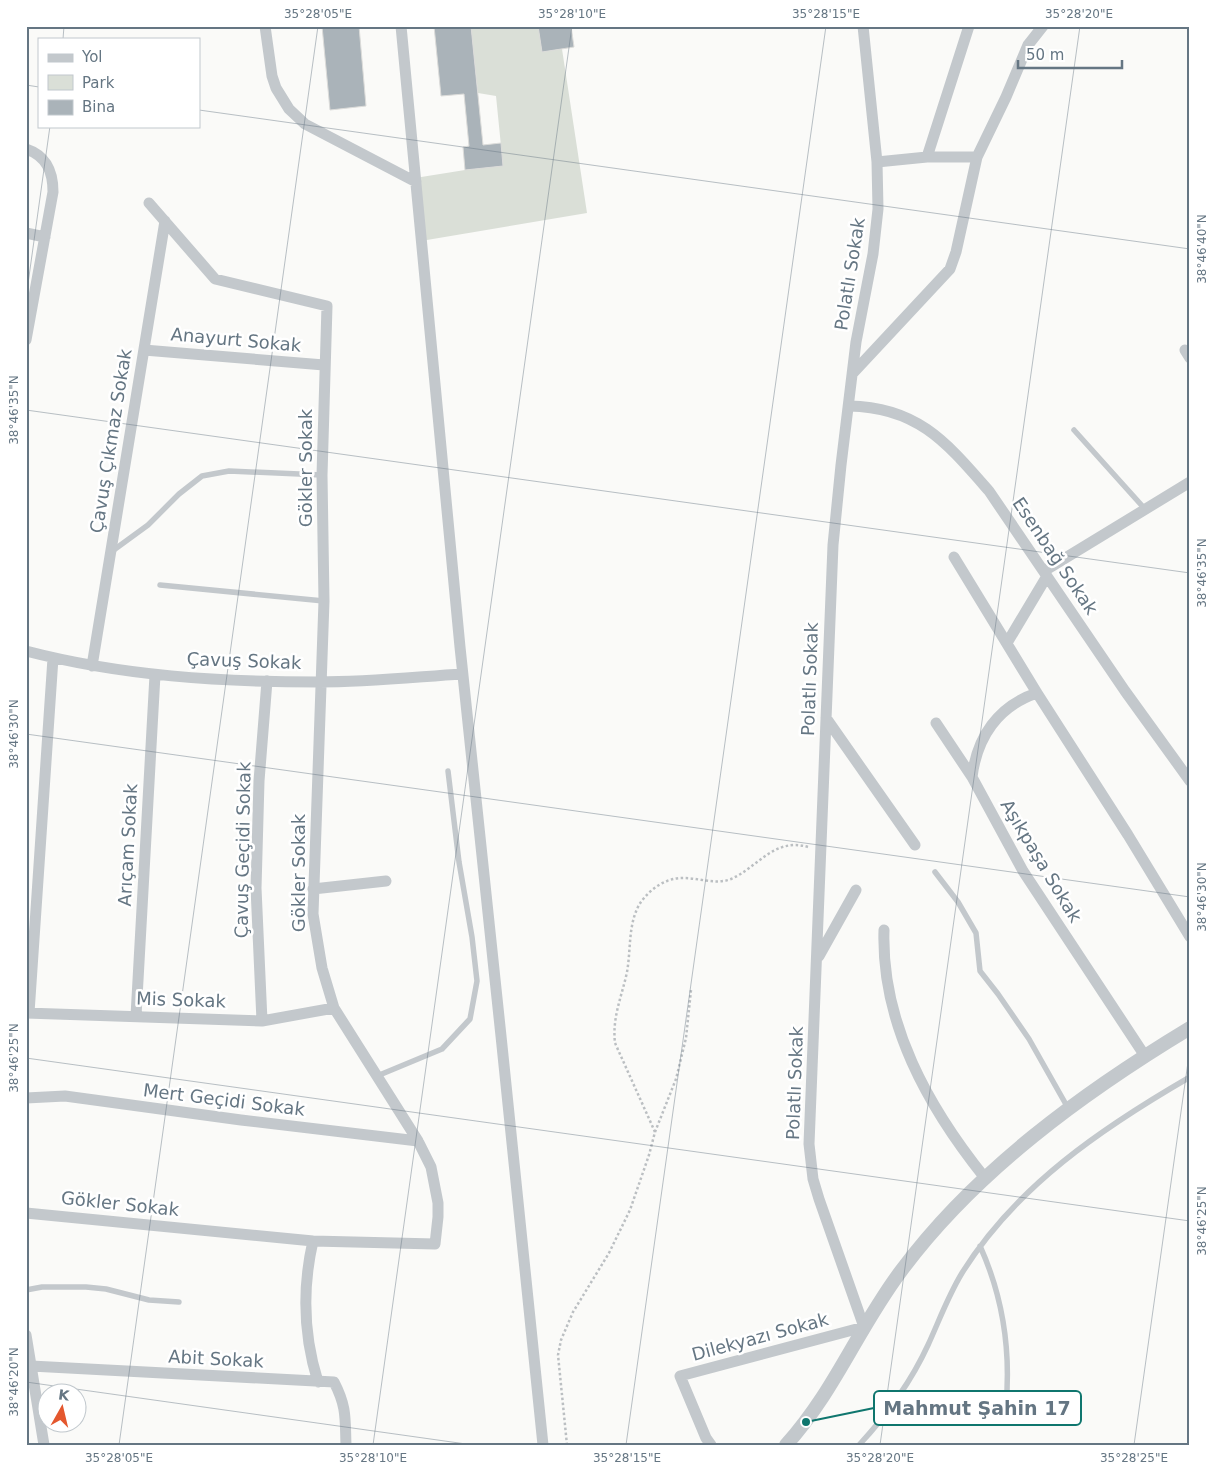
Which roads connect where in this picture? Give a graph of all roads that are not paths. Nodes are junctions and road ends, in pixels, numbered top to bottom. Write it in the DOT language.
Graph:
graph roads {
  1 [pos="265,26"];
  2 [pos="401,26"];
  3 [pos="863,26"];
  4 [pos="969,26"];
  5 [pos="1043,26"];
  6 [pos="26,149"];
  7 [pos="928,157"];
  8 [pos="977,158"];
  9 [pos="877,162"];
  10 [pos="416,182"];
  11 [pos="149,203"];
  12 [pos="165,222"];
  13 [pos="26,233"];
  14 [pos="45,237"];
  15 [pos="26,340"];
  16 [pos="144,350"];
  17 [pos="324,365"];
  18 [pos="853,373"];
  19 [pos="849,406"];
  20 [pos="1074,430"];
  21 [pos="322,475"];
  22 [pos="1190,482"];
  23 [pos="1145,509"];
  24 [pos="111,552"];
  25 [pos="954,557"];
  26 [pos="1045,574"];
  27 [pos="160,585"];
  28 [pos="324,601"];
  29 [pos="1007,643"];
  30 [pos="26,651"];
  31 [pos="52,658"];
  32 [pos="92,666"];
  33 [pos="462,674"];
  34 [pos="155,675"];
  35 [pos="268,681"];
  36 [pos="321,682"];
  37 [pos="1037,693"];
  38 [pos="826,718"];
  39 [pos="936,723"];
  40 [pos="448,771"];
  41 [pos="972,777"];
  42 [pos="1190,780"];
  43 [pos="915,845"];
  44 [pos="935,872"];
  45 [pos="386,881"];
  46 [pos="314,889"];
  47 [pos="856,890"];
  48 [pos="884,930"];
  49 [pos="1190,936"];
  50 [pos="818,959"];
  51 [pos="334,1008"];
  52 [pos="28,1013"];
  53 [pos="136,1016"];
  54 [pos="262,1021"];
  55 [pos="1190,1028"];
  56 [pos="1145,1056"];
  57 [pos="377,1076"];
  58 [pos="1190,1077"];
  59 [pos="26,1098"];
  60 [pos="1069,1110"];
  61 [pos="418,1141"];
  62 [pos="985,1178"];
  63 [pos="26,1213"];
  64 [pos="313,1241"];
  65 [pos="980,1246"];
  66 [pos="26,1290"];
  67 [pos="179,1302"];
  68 [pos="864,1327"];
  69 [pos="26,1335"];
  70 [pos="31,1366"];
  71 [pos="318,1382"];
  72 [pos="30,1384"];
  73 [pos="1006,1406"];
  74 [pos="44,1445"];
  75 [pos="346,1445"];
  76 [pos="543,1445"];
  77 [pos="711,1445"];
  78 [pos="786,1445"];
  79 [pos="859,1445"];
  1 -- 10 [label="street"];
  2 -- 10 [label="street"];
  3 -- 9 [label="street, Polatlı Sokak"];
  4 -- 7 [label="street"];
  5 -- 8 [label="street"];
  6 -- 14 [label="street"];
  7 -- 8 [label="street"];
  7 -- 9 [label="street"];
  8 -- 18 [label="street"];
  9 -- 18 [label="street, Polatlı Sokak"];
  10 -- 33 [label="street"];
  11 -- 12 [label="street, Gökler Sokak"];
  12 -- 16 [label="street, Çavuş Çıkmaz Sokak"];
  12 -- 17 [label="street, Gökler Sokak"];
  13 -- 14 [label="street"];
  14 -- 15 [label="street"];
  16 -- 17 [label="street, Anayurt Sokak"];
  16 -- 24 [label="street, Çavuş Çıkmaz Sokak"];
  17 -- 21 [label="street, Gökler Sokak"];
  18 -- 19 [label="street, Polatlı Sokak"];
  19 -- 26 [label="street, Esenbağ Sokak"];
  19 -- 38 [label="street, Polatlı Sokak"];
  20 -- 23 [label="lane"];
  21 -- 24 [label="lane"];
  21 -- 28 [label="street, Gökler Sokak"];
  22 -- 23 [label="street"];
  23 -- 26 [label="street"];
  24 -- 32 [label="street, Çavuş Çıkmaz Sokak"];
  25 -- 29 [label="street"];
  26 -- 29 [label="street"];
  26 -- 42 [label="street, Esenbağ Sokak"];
  27 -- 28 [label="lane"];
  28 -- 36 [label="street, Gökler Sokak"];
  29 -- 37 [label="street"];
  30 -- 31 [label="street, Çavuş Sokak"];
  31 -- 32 [label="street, Çavuş Sokak"];
  31 -- 52 [label="street"];
  32 -- 34 [label="street, Çavuş Sokak"];
  33 -- 36 [label="street, Çavuş Sokak"];
  33 -- 76 [label="street"];
  34 -- 35 [label="street, Çavuş Sokak"];
  34 -- 53 [label="street, Arıçam Sokak"];
  35 -- 36 [label="street, Çavuş Sokak"];
  35 -- 54 [label="street, Çavuş Geçidi Sokak"];
  36 -- 46 [label="street, Gökler Sokak"];
  37 -- 41 [label="street"];
  37 -- 49 [label="street"];
  38 -- 43 [label="street"];
  38 -- 50 [label="street, Polatlı Sokak"];
  39 -- 41 [label="street, Aşıkpaşa Sokak"];
  40 -- 57 [label="lane"];
  41 -- 56 [label="street, Aşıkpaşa Sokak"];
  44 -- 60 [label="lane"];
  45 -- 46 [label="street"];
  46 -- 51 [label="street, Gökler Sokak"];
  47 -- 50 [label="street"];
  48 -- 62 [label="street"];
  50 -- 68 [label="street, Polatlı Sokak"];
  51 -- 54 [label="street, Mis Sokak"];
  51 -- 57 [label="street, Gökler Sokak"];
  52 -- 53 [label="street, Mis Sokak"];
  53 -- 54 [label="street, Mis Sokak"];
  55 -- 56 [label="street"];
  56 -- 60 [label="street"];
  57 -- 61 [label="street, Gökler Sokak"];
  58 -- 65 [label="lane"];
  59 -- 61 [label="street, Mert Geçidi Sokak"];
  60 -- 62 [label="street"];
  61 -- 64 [label="street, Gökler Sokak"];
  62 -- 68 [label="street"];
  63 -- 64 [label="street, Gökler Sokak"];
  64 -- 71 [label="street"];
  65 -- 73 [label="lane"];
  65 -- 79 [label="lane"];
  66 -- 67 [label="lane"];
  68 -- 77 [label="street, Dilekyazı Sokak"];
  68 -- 78 [label="street"];
  69 -- 70 [label="street"];
  70 -- 71 [label="street, Abit Sokak"];
  70 -- 72 [label="street"];
  71 -- 75 [label="street, Abit Sokak"];
  72 -- 74 [label="street"];
}
